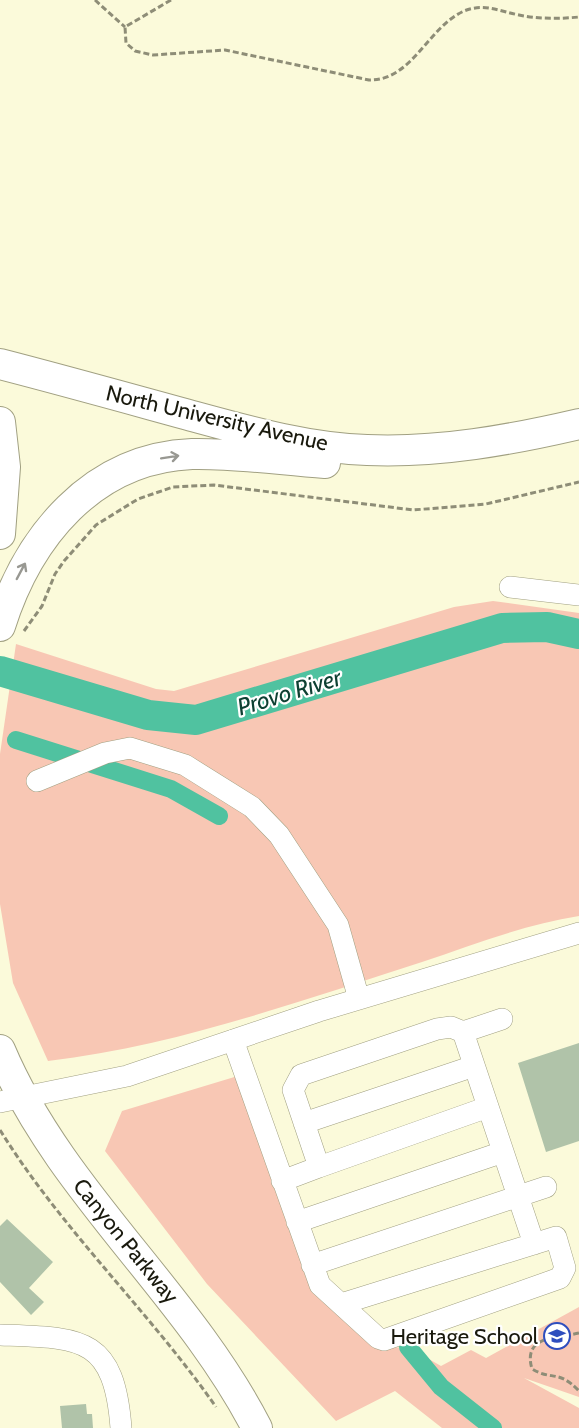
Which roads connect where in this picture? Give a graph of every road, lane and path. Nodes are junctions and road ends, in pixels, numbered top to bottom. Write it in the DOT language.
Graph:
graph roads {
  1 [pos="95,0"];
  2 [pos="171,0"];
  3 [pos="579,17"];
  4 [pos="125,27"];
  5 [pos="0,364"];
  6 [pos="0,422"];
  7 [pos="579,424"];
  8 [pos="401,450"];
  9 [pos="579,482"];
  10 [pos="0,534"];
  11 [pos="510,587"];
  12 [pos="579,595"];
  13 [pos="7,628"];
  14 [pos="37,781"];
  15 [pos="579,933"];
  16 [pos="359,999"];
  17 [pos="502,1019"];
  18 [pos="463,1032"];
  19 [pos="233,1040"];
  20 [pos="0,1050"];
  21 [pos="474,1066"];
  22 [pos="11,1099"];
  23 [pos="488,1107"];
  24 [pos="304,1123"];
  25 [pos="0,1130"];
  26 [pos="503,1152"];
  27 [pos="319,1167"];
  28 [pos="282,1181"];
  29 [pos="546,1187"];
  30 [pos="518,1197"];
  31 [pos="297,1222"];
  32 [pos="534,1244"];
  33 [pos="312,1264"];
  34 [pos="341,1304"];
  35 [pos="579,1333"];
  36 [pos="0,1335"];
  37 [pos="579,1391"];
  38 [pos="218,1409"];
  39 [pos="121,1428"];
  40 [pos="257,1428"];
  1 -- 4 [label="path"];
  2 -- 4 [label="path"];
  3 -- 4 [label="path"];
  5 -- 8 [label="highway, North University Avenue"];
  6 -- 10 [label="highway"];
  7 -- 8 [label="highway, North University Avenue"];
  13 -- 8 [label="highway, one-way"];
  9 -- 13 [label="path"];
  11 -- 12 [label="street"];
  14 -- 16 [label="street"];
  15 -- 16 [label="street"];
  16 -- 19 [label="street"];
  17 -- 18 [label="street"];
  18 -- 21 [label="street"];
  18 -- 24 [label="street"];
  19 -- 22 [label="street"];
  19 -- 28 [label="street"];
  20 -- 22 [label="highway, Canyon Parkway"];
  21 -- 23 [label="street"];
  21 -- 24 [label="street"];
  22 -- 40 [label="highway, Canyon Parkway"];
  23 -- 26 [label="street"];
  23 -- 27 [label="street"];
  24 -- 27 [label="street"];
  25 -- 38 [label="path"];
  26 -- 30 [label="street"];
  26 -- 31 [label="street"];
  27 -- 28 [label="street"];
  28 -- 31 [label="street"];
  29 -- 30 [label="street"];
  30 -- 32 [label="street"];
  30 -- 33 [label="street"];
  31 -- 33 [label="street"];
  32 -- 34 [label="street"];
  32 -- 34 [label="street"];
  33 -- 34 [label="street"];
  35 -- 37 [label="path"];
  36 -- 39 [label="street"];
}
